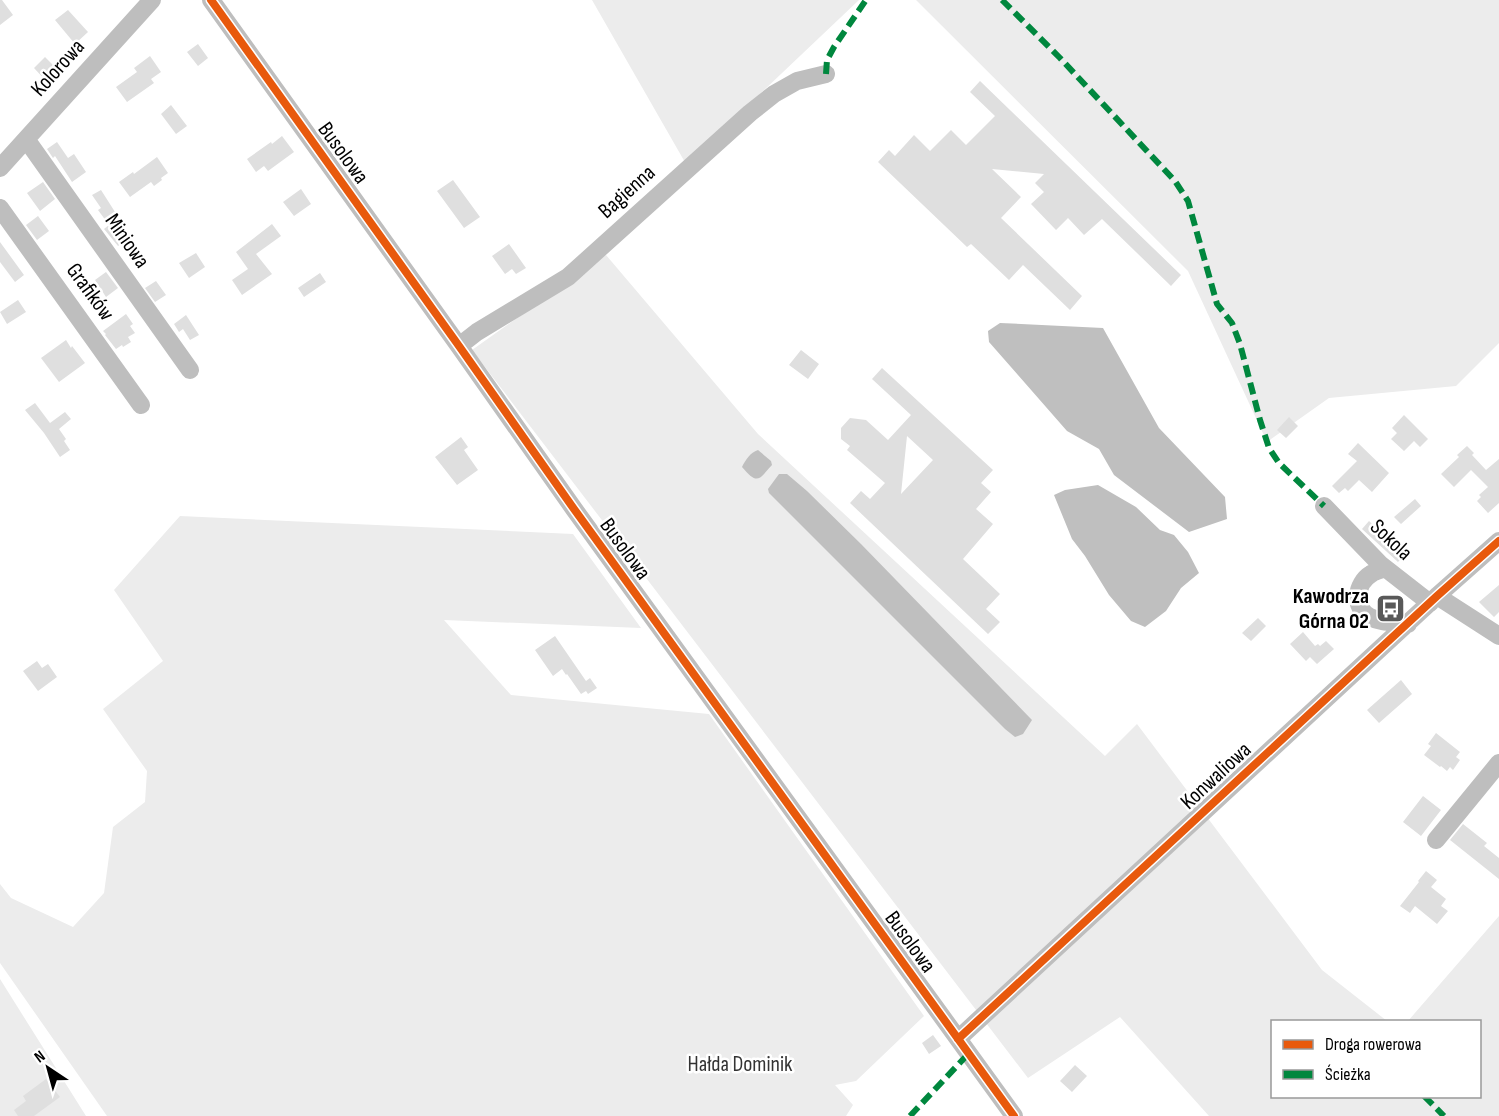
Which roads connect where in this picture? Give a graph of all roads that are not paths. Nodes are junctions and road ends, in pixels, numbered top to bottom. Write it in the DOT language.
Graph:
graph roads {
  1 [pos="152,0"];
  2 [pos="211,0"];
  3 [pos="826,74"];
  4 [pos="26,139"];
  5 [pos="0,168"];
  6 [pos="0,208"];
  7 [pos="459,346"];
  8 [pos="190,370"];
  9 [pos="141,405"];
  10 [pos="1324,506"];
  11 [pos="1499,541"];
  12 [pos="1385,568"];
  13 [pos="1434,600"];
  14 [pos="1408,624"];
  15 [pos="1499,636"];
  16 [pos="1499,763"];
  17 [pos="1436,840"];
  18 [pos="958,1039"];
  19 [pos="1014,1116"];
  1 -- 4 [label="street, Kolorowa"];
  2 -- 7 [label="street, Busolowa"];
  3 -- 7 [label="street, Bagienna"];
  4 -- 5 [label="street, Kolorowa"];
  4 -- 8 [label="street, Miniowa"];
  6 -- 9 [label="street, Grafików"];
  7 -- 18 [label="street, Busolowa"];
  10 -- 12 [label="street, Sokola"];
  11 -- 13 [label="street, Konwaliowa"];
  12 -- 13 [label="street, Sokola"];
  12 -- 14 [label="street"];
  13 -- 14 [label="street, Konwaliowa"];
  13 -- 15 [label="street, Sokola"];
  14 -- 18 [label="street, Konwaliowa"];
  16 -- 17 [label="street"];
  18 -- 19 [label="street, Busolowa"];
}
